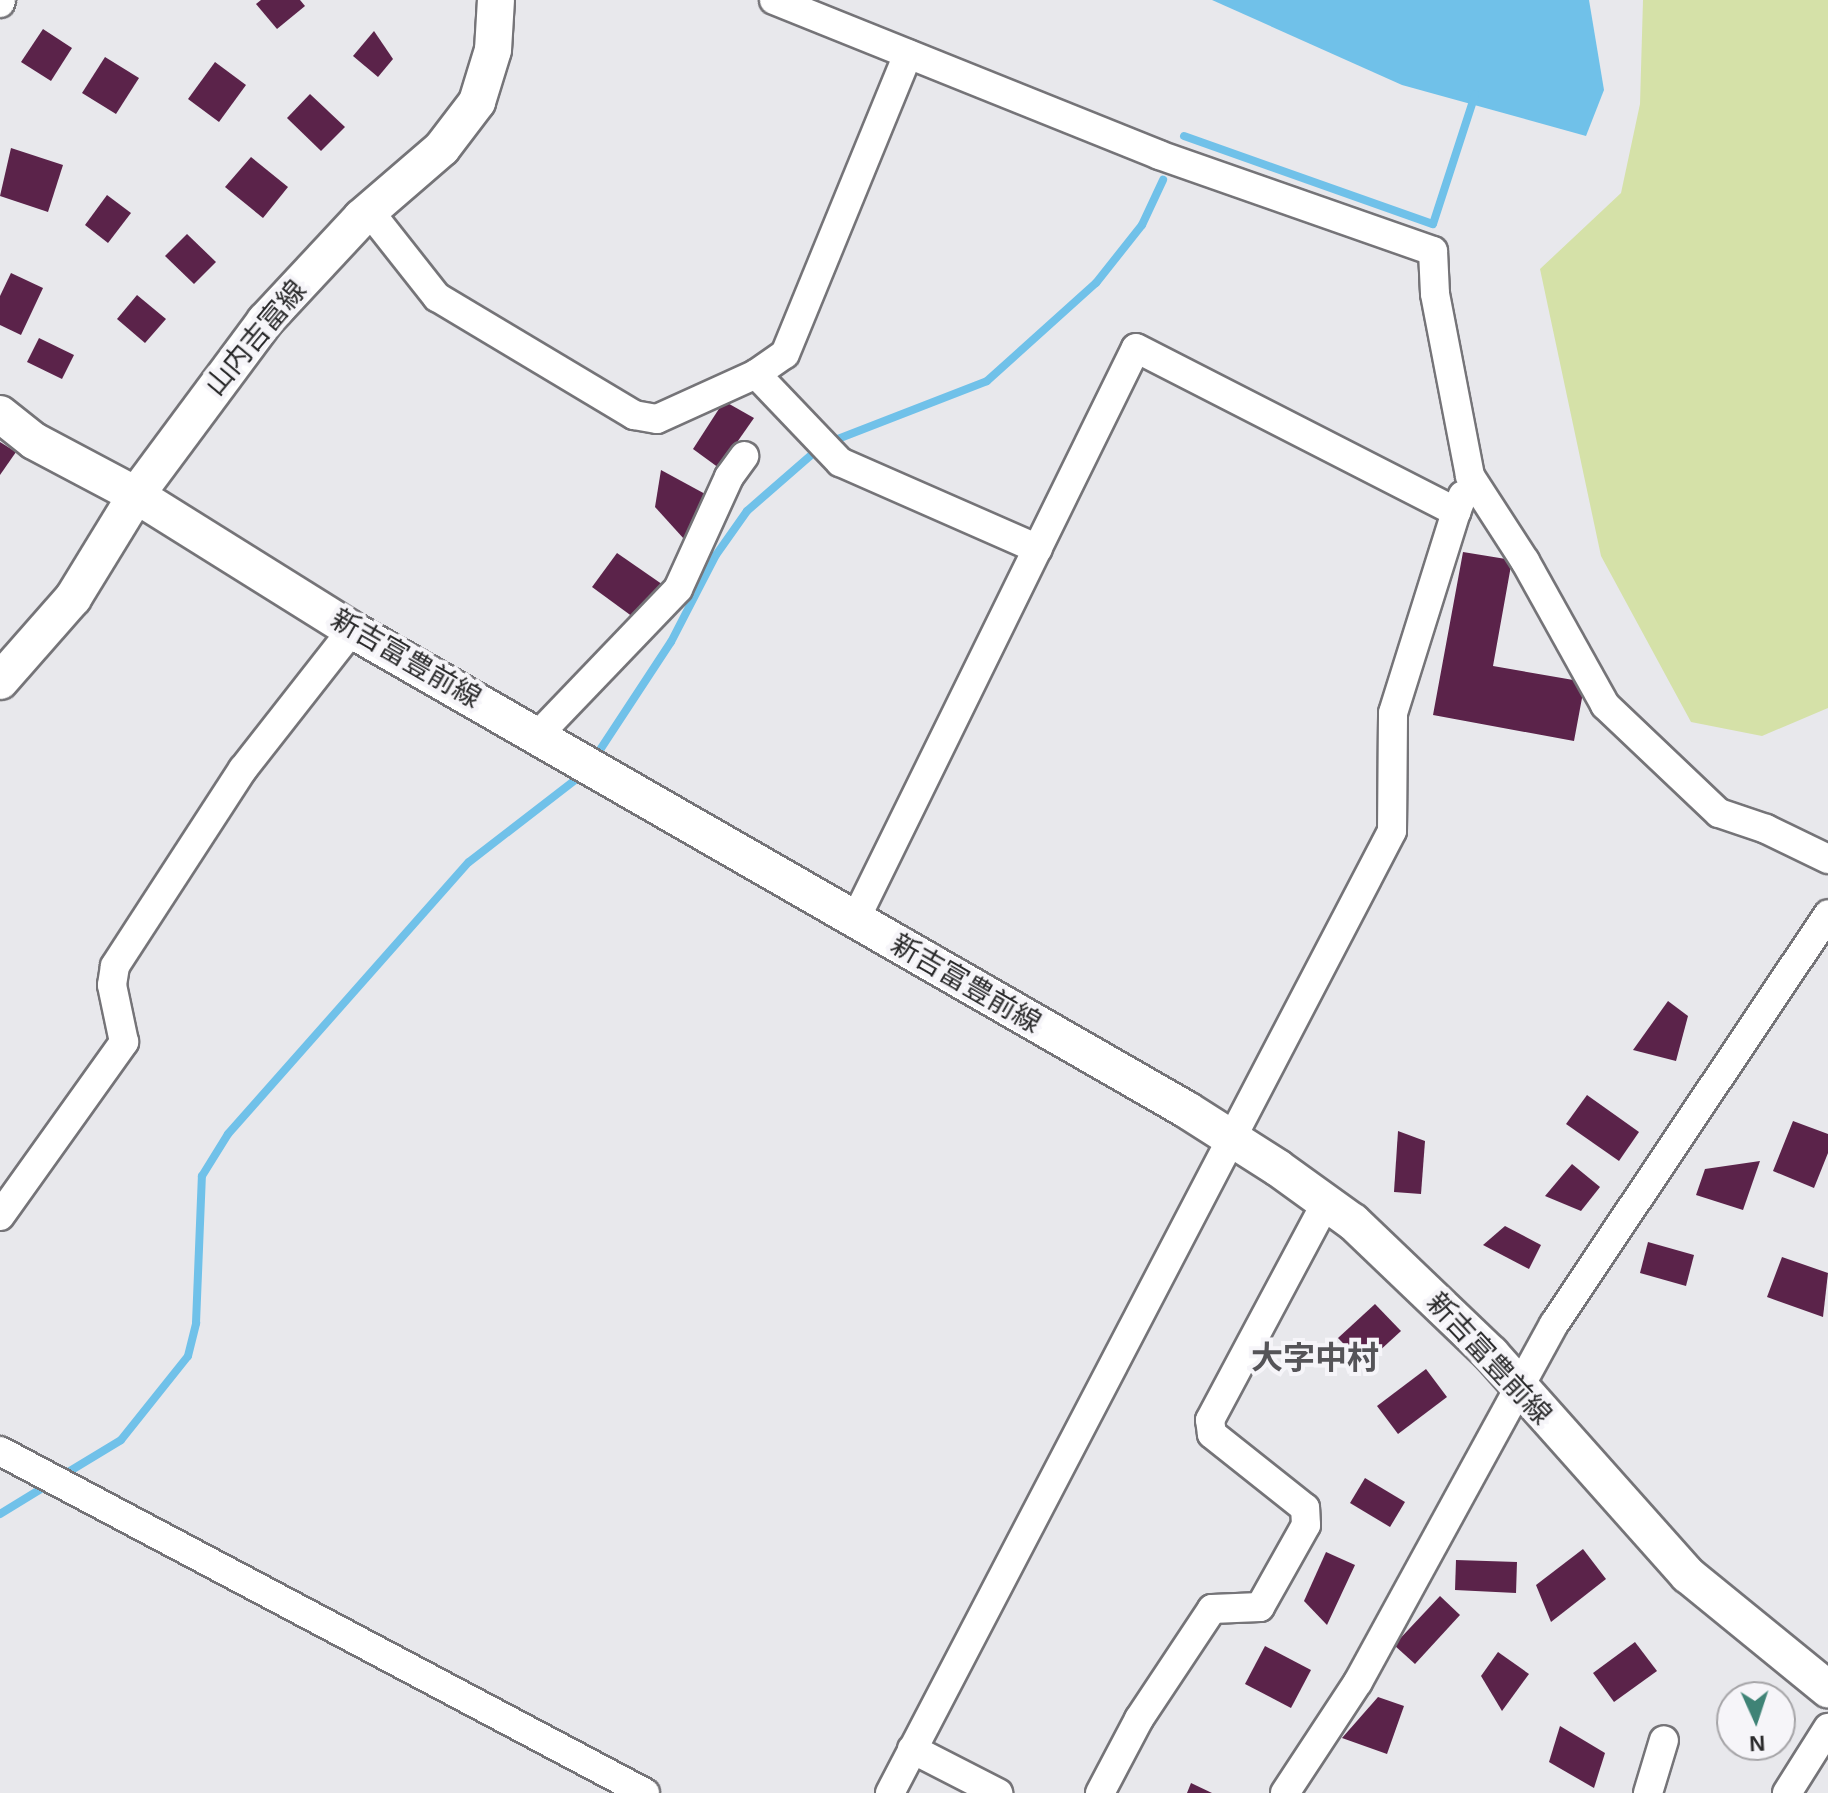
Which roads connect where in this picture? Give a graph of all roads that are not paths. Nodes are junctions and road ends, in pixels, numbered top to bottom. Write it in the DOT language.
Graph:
graph roads {
  1 [pos="496,0"];
  2 [pos="774,0"];
  3 [pos="908,54"];
  4 [pos="369,211"];
  5 [pos="756,374"];
  6 [pos="0,414"];
  7 [pos="744,456"];
  8 [pos="1470,476"];
  9 [pos="136,495"];
  10 [pos="1456,512"];
  11 [pos="1038,549"];
  12 [pos="352,630"];
  13 [pos="0,681"];
  14 [pos="538,735"];
  15 [pos="1828,859"];
  16 [pos="1828,914"];
  17 [pos="855,920"];
  18 [pos="1231,1140"];
  19 [pos="1326,1203"];
  20 [pos="0,1216"];
  21 [pos="1519,1389"];
  22 [pos="0,1451"];
  23 [pos="1828,1689"];
  24 [pos="1828,1728"];
  25 [pos="1664,1740"];
  26 [pos="912,1749"];
  27 [pos="645,1793"];
  28 [pos="890,1793"];
  29 [pos="998,1793"];
  30 [pos="1100,1793"];
  31 [pos="1285,1793"];
  32 [pos="1648,1793"];
  33 [pos="1787,1793"];
  1 -- 4 [label="main road, 山内吉富線"];
  2 -- 3 [label="street"];
  3 -- 5 [label="street"];
  3 -- 8 [label="street"];
  4 -- 5 [label="street"];
  4 -- 9 [label="main road, 山内吉富線"];
  5 -- 11 [label="street"];
  6 -- 9 [label="main road, 新吉富豊前線"];
  7 -- 14 [label="street"];
  8 -- 10 [label="street"];
  8 -- 15 [label="street"];
  9 -- 12 [label="main road, 新吉富豊前線"];
  9 -- 13 [label="main road, 山内吉富線"];
  10 -- 11 [label="street"];
  10 -- 18 [label="street"];
  11 -- 17 [label="street"];
  12 -- 14 [label="main road, 新吉富豊前線"];
  12 -- 20 [label="street"];
  14 -- 17 [label="main road, 新吉富豊前線"];
  16 -- 21 [label="street"];
  17 -- 18 [label="main road, 新吉富豊前線"];
  18 -- 19 [label="main road, 新吉富豊前線"];
  18 -- 26 [label="street"];
  19 -- 21 [label="main road, 新吉富豊前線"];
  19 -- 30 [label="street"];
  21 -- 23 [label="main road, 新吉富豊前線"];
  21 -- 31 [label="street"];
  22 -- 27 [label="street"];
  24 -- 33 [label="street"];
  25 -- 32 [label="street"];
  26 -- 28 [label="street"];
  26 -- 29 [label="street"];
}
